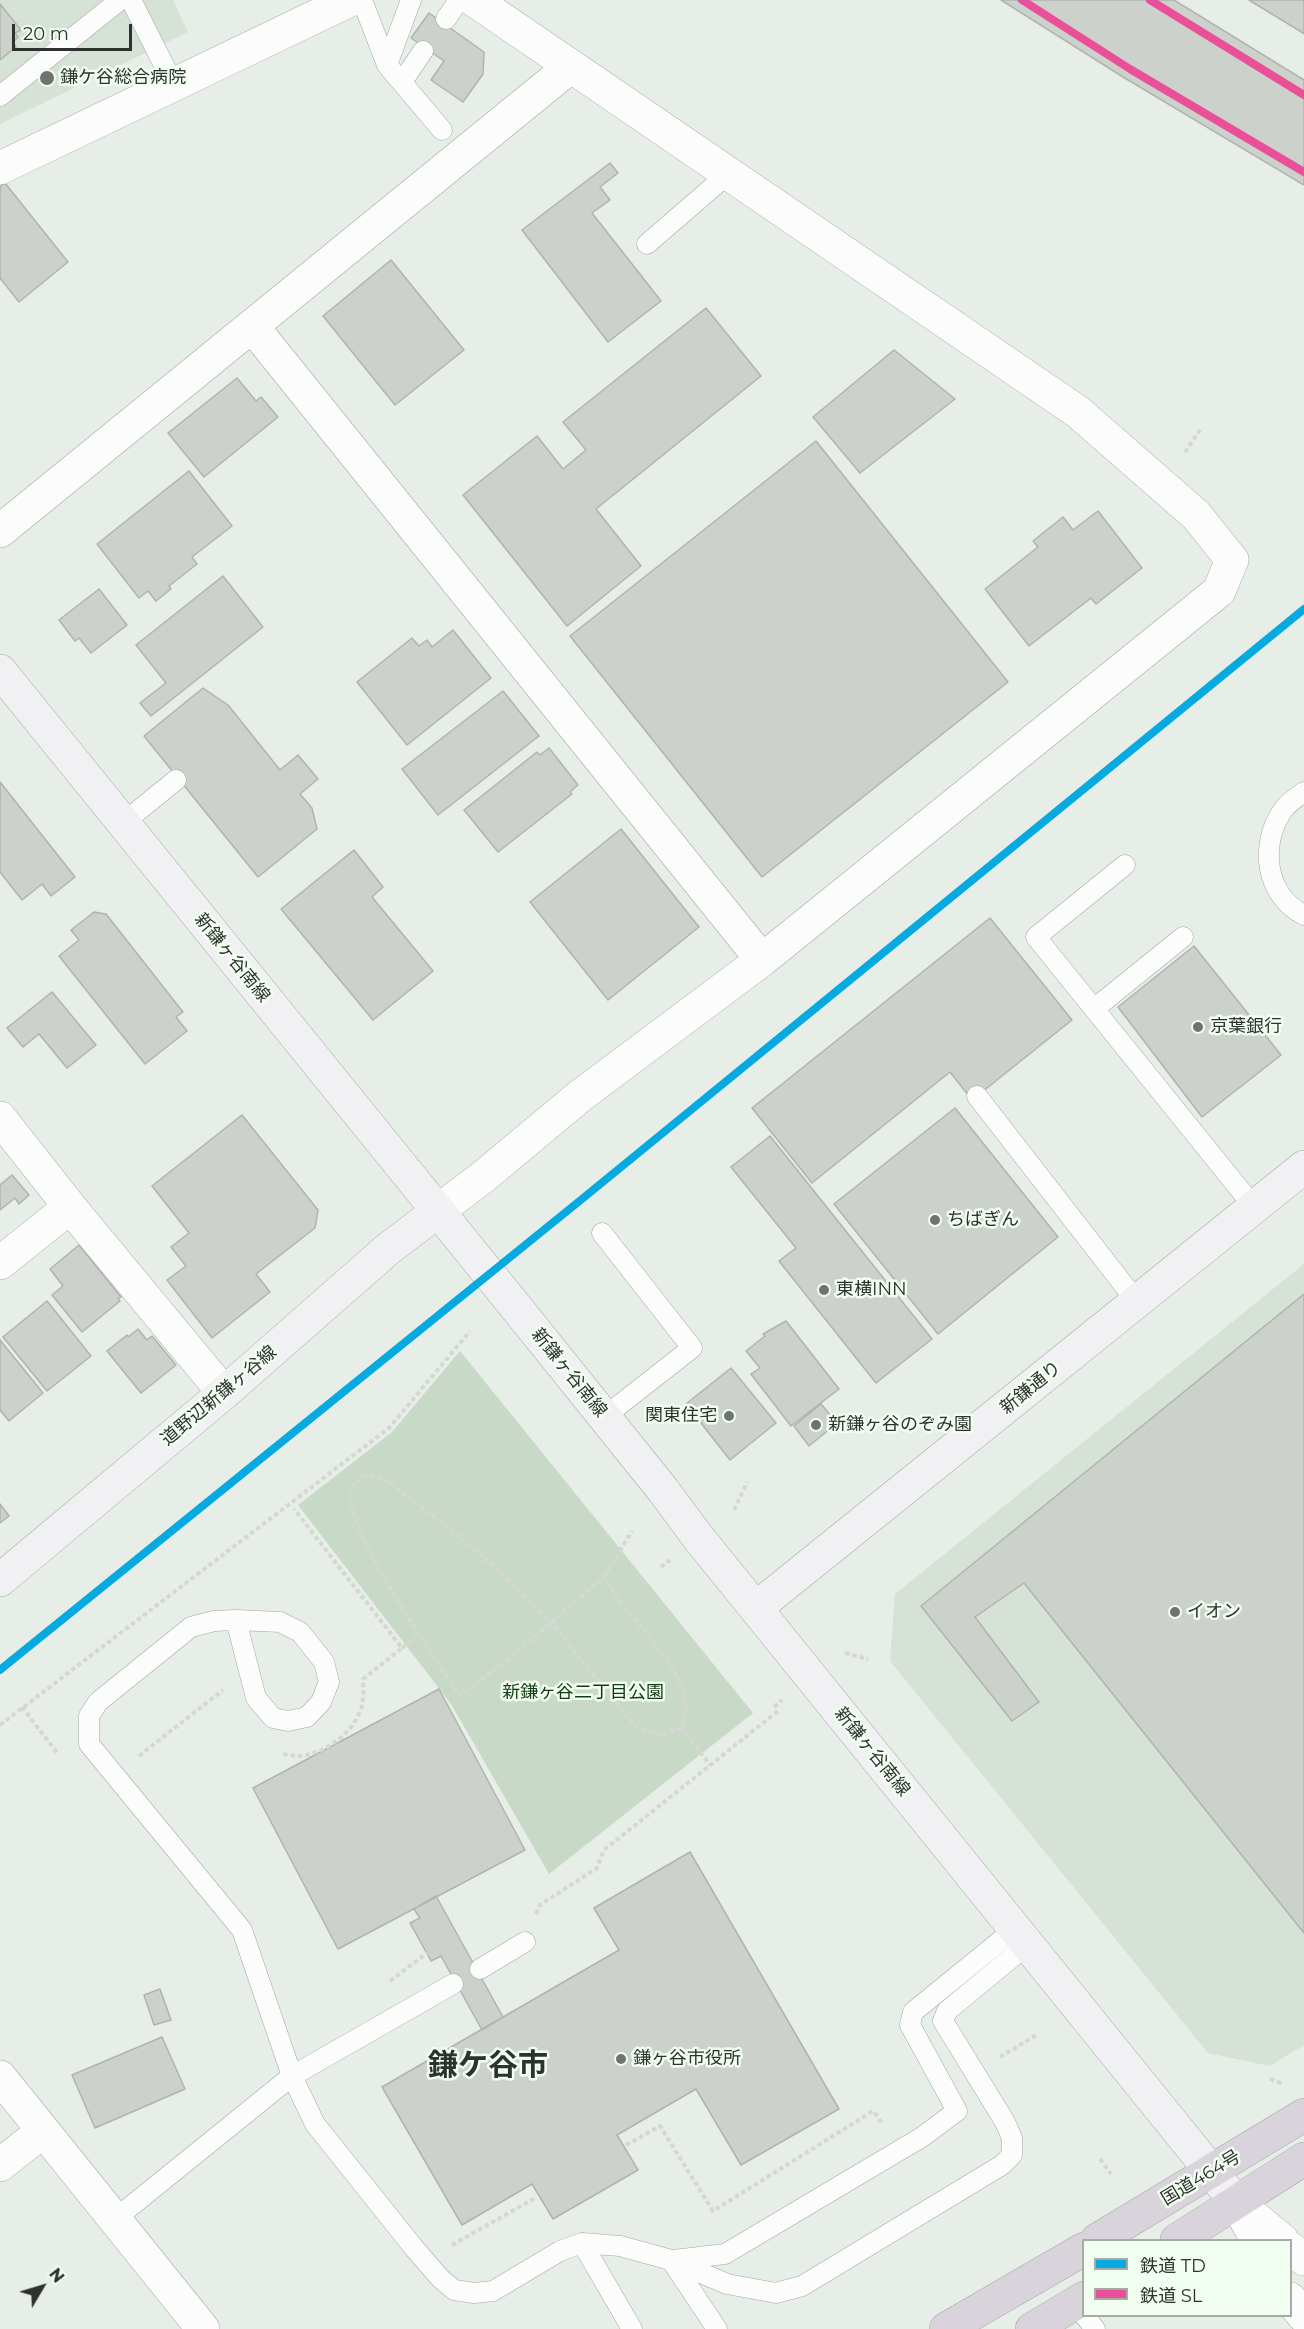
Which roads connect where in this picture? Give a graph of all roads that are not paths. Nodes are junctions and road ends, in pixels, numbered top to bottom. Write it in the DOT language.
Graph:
graph roads {
  1 [pos="120,0"];
  2 [pos="131,0"];
  3 [pos="362,0"];
  4 [pos="411,0"];
  5 [pos="459,0"];
  6 [pos="474,0"];
  7 [pos="331,4"];
  8 [pos="446,19"];
  9 [pos="423,51"];
  10 [pos="387,65"];
  11 [pos="570,67"];
  12 [pos="402,82"];
  13 [pos="174,85"];
  14 [pos="0,96"];
  15 [pos="442,130"];
  16 [pos="0,168"];
  17 [pos="728,174"];
  18 [pos="647,244"];
  19 [pos="252,326"];
  20 [pos="0,531"];
  21 [pos="0,671"];
  22 [pos="176,780"];
  23 [pos="1304,792"];
  24 [pos="123,823"];
  25 [pos="1125,865"];
  26 [pos="1304,915"];
  27 [pos="1183,937"];
  28 [pos="762,960"];
  29 [pos="1094,1009"];
  30 [pos="977,1096"];
  31 [pos="0,1118"];
  32 [pos="1304,1167"];
  33 [pos="70,1207"];
  34 [pos="1254,1207"];
  35 [pos="438,1211"];
  36 [pos="602,1233"];
  37 [pos="0,1263"];
  38 [pos="1137,1302"];
  39 [pos="224,1393"];
  40 [pos="604,1417"];
  41 [pos="0,1580"];
  42 [pos="756,1608"];
  43 [pos="236,1620"];
  44 [pos="1021,1937"];
  45 [pos="525,1942"];
  46 [pos="480,1969"];
  47 [pos="453,1984"];
  48 [pos="292,2076"];
  49 [pos="0,2077"];
  50 [pos="1304,2115"];
  51 [pos="43,2131"];
  52 [pos="1304,2158"];
  53 [pos="0,2165"];
  54 [pos="1211,2172"];
  55 [pos="1236,2202"];
  56 [pos="115,2220"];
  57 [pos="1100,2239"];
  58 [pos="1180,2239"];
  59 [pos="1256,2239"];
  60 [pos="1280,2239"];
  61 [pos="582,2243"];
  62 [pos="1082,2250"];
  63 [pos="1292,2250"];
  64 [pos="1304,2259"];
  65 [pos="671,2260"];
  66 [pos="1292,2301"];
  67 [pos="1082,2307"];
  68 [pos="1304,2316"];
  69 [pos="203,2329"];
  70 [pos="632,2329"];
  71 [pos="717,2329"];
  72 [pos="946,2329"];
  73 [pos="1032,2329"];
  1 -- 14 [label="lane"];
  2 -- 13 [label="lane"];
  3 -- 10 [label="lane"];
  4 -- 10 [label="lane"];
  5 -- 8 [label="lane"];
  6 -- 11 [label="street"];
  7 -- 13 [label="street"];
  9 -- 12 [label="lane"];
  10 -- 12 [label="lane"];
  11 -- 17 [label="street"];
  11 -- 19 [label="street"];
  12 -- 15 [label="lane"];
  13 -- 16 [label="street"];
  17 -- 18 [label="lane"];
  17 -- 28 [label="street"];
  19 -- 20 [label="street"];
  19 -- 28 [label="street"];
  21 -- 24 [label="street, 新鎌ヶ谷南線"];
  22 -- 24 [label="lane"];
  23 -- 26 [label="lane"];
  24 -- 35 [label="street, 新鎌ヶ谷南線"];
  25 -- 29 [label="lane"];
  27 -- 29 [label="lane"];
  28 -- 35 [label="street"];
  29 -- 34 [label="lane"];
  30 -- 38 [label="lane"];
  31 -- 33 [label="street"];
  32 -- 34 [label="street, 新鎌通り"];
  33 -- 37 [label="street"];
  33 -- 39 [label="street"];
  34 -- 38 [label="street, 新鎌通り"];
  35 -- 39 [label="street, 道野辺新鎌ヶ谷線"];
  35 -- 40 [label="street, 新鎌ヶ谷南線"];
  36 -- 40 [label="lane"];
  38 -- 42 [label="street, 新鎌通り"];
  39 -- 41 [label="street, 道野辺新鎌ヶ谷線"];
  40 -- 42 [label="street, 新鎌ヶ谷南線"];
  42 -- 44 [label="street, 新鎌ヶ谷南線"];
  43 -- 43 [label="lane"];
  43 -- 48 [label="lane"];
  44 -- 54 [label="street, 新鎌ヶ谷南線"];
  44 -- 65 [label="lane"];
  44 -- 65 [label="lane"];
  45 -- 46 [label="lane"];
  47 -- 48 [label="lane"];
  48 -- 56 [label="lane"];
  48 -- 61 [label="lane"];
  49 -- 51 [label="street"];
  50 -- 54 [label="highway, 国道464号"];
  51 -- 53 [label="street"];
  51 -- 56 [label="street"];
  52 -- 55 [label="highway"];
  54 -- 55 [label="street, 新鎌ヶ谷南線"];
  54 -- 57 [label="highway, 国道464号"];
  55 -- 58 [label="highway"];
  55 -- 59 [label="street, 新鎌ヶ谷南線"];
  55 -- 60 [label="street, 新鎌ヶ谷南線"];
  56 -- 69 [label="street"];
  61 -- 65 [label="lane"];
  61 -- 70 [label="lane"];
  62 -- 72 [label="highway"];
  63 -- 64 [label="street"];
  65 -- 71 [label="lane"];
  66 -- 68 [label="street"];
  67 -- 73 [label="highway"];
}
